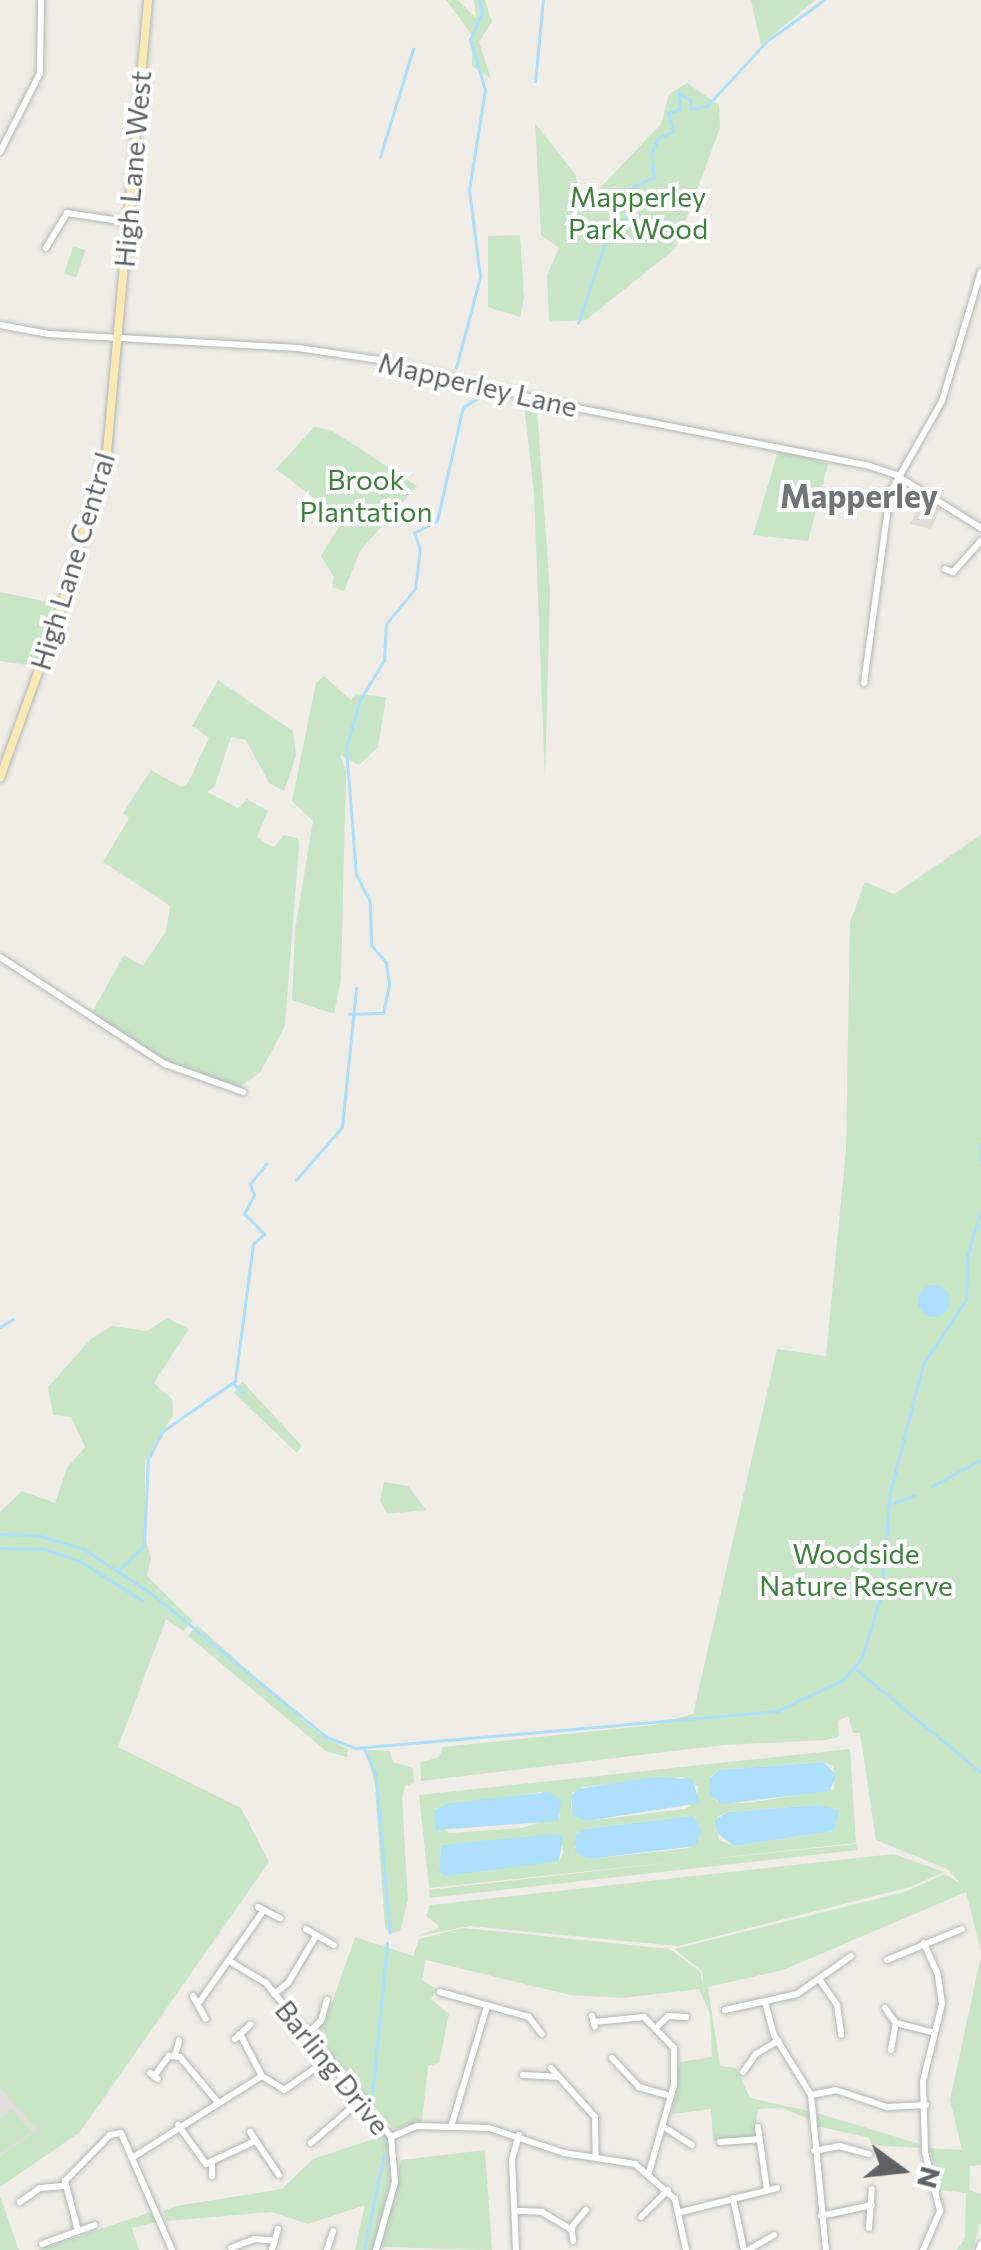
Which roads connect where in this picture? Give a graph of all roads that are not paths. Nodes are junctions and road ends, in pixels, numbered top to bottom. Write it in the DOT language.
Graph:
graph roads {
  1 [pos="41,0"];
  2 [pos="148,0"];
  3 [pos="0,127"];
  4 [pos="11,134"];
  5 [pos="0,152"];
  6 [pos="126,222"];
  7 [pos="46,248"];
  8 [pos="981,272"];
  9 [pos="0,325"];
  10 [pos="120,338"];
  11 [pos="896,476"];
  12 [pos="981,528"];
  13 [pos="981,541"];
  14 [pos="945,569"];
  15 [pos="864,683"];
  16 [pos="0,778"];
  17 [pos="0,958"];
  18 [pos="243,1092"];
  19 [pos="280,1918"];
  20 [pos="306,1929"];
  21 [pos="962,1929"];
  22 [pos="316,1936"];
  23 [pos="924,1943"];
  24 [pos="334,1945"];
  25 [pos="851,1956"];
  26 [pos="887,1960"];
  27 [pos="231,1962"];
  28 [pos="819,1979"];
  29 [pos="440,1992"];
  30 [pos="274,1994"];
  31 [pos="326,2000"];
  32 [pos="764,2002"];
  33 [pos="487,2006"];
  34 [pos="886,2008"];
  35 [pos="726,2010"];
  36 [pos="686,2017"];
  37 [pos="206,2019"];
  38 [pos="593,2022"];
  39 [pos="896,2023"];
  40 [pos="250,2025"];
  41 [pos="659,2026"];
  42 [pos="935,2033"];
  43 [pos="307,2034"];
  44 [pos="542,2034"];
  45 [pos="841,2035"];
  46 [pos="179,2041"];
  47 [pos="778,2042"];
  48 [pos="892,2050"];
  49 [pos="175,2056"];
  50 [pos="330,2058"];
  51 [pos="612,2058"];
  52 [pos="460,2062"];
  53 [pos="470,2066"];
  54 [pos="551,2068"];
  55 [pos="743,2072"];
  56 [pos="154,2076"];
  57 [pos="262,2076"];
  58 [pos="522,2076"];
  59 [pos="556,2077"];
  60 [pos="811,2095"];
  61 [pos="672,2096"];
  62 [pos="363,2098"];
  63 [pos="217,2100"];
  64 [pos="926,2104"];
  65 [pos="178,2125"];
  66 [pos="451,2126"];
  67 [pos="664,2126"];
  68 [pos="758,2126"];
  69 [pos="250,2132"];
  70 [pos="519,2136"];
  71 [pos="391,2137"];
  72 [pos="759,2139"];
  73 [pos="726,2141"];
  74 [pos="252,2142"];
  75 [pos="311,2143"];
  76 [pos="692,2145"];
  77 [pos="814,2151"];
  78 [pos="870,2154"];
  79 [pos="135,2156"];
  80 [pos="596,2156"];
  81 [pos="212,2165"];
  82 [pos="649,2172"];
  83 [pos="212,2176"];
  84 [pos="279,2176"];
  85 [pos="29,2180"];
  86 [pos="64,2186"];
  87 [pos="777,2188"];
  88 [pos="872,2189"];
  89 [pos="36,2190"];
  90 [pos="668,2190"];
  91 [pos="767,2190"];
  92 [pos="733,2198"];
  93 [pos="20,2202"];
  94 [pos="872,2205"];
  95 [pos="586,2210"];
  96 [pos="519,2211"];
  97 [pos="681,2212"];
  98 [pos="821,2216"];
  99 [pos="641,2217"];
  100 [pos="95,2225"];
  101 [pos="869,2228"];
  102 [pos="278,2229"];
  103 [pos="572,2229"];
  104 [pos="50,2230"];
  105 [pos="78,2231"];
  106 [pos="333,2231"];
  107 [pos="774,2235"];
  108 [pos="54,2240"];
  109 [pos="573,2241"];
  110 [pos="42,2244"];
  111 [pos="326,2245"];
  112 [pos="273,2246"];
  113 [pos="230,2247"];
  114 [pos="172,2250"];
  115 [pos="376,2250"];
  116 [pos="516,2250"];
  117 [pos="686,2250"];
  118 [pos="746,2250"];
  119 [pos="826,2250"];
  120 [pos="923,2250"];
  1 -- 4 [label="street"];
  2 -- 6 [label="main road, High Lane West"];
  3 -- 4 [label="street"];
  4 -- 5 [label="street"];
  6 -- 7 [label="street"];
  6 -- 10 [label="main road, High Lane West"];
  8 -- 11 [label="street"];
  9 -- 10 [label="street, Mapperley Lane"];
  10 -- 11 [label="street, Mapperley Lane"];
  10 -- 16 [label="main road, High Lane Central"];
  11 -- 12 [label="street, Mapperley Lane"];
  11 -- 15 [label="street"];
  13 -- 14 [label="street"];
  17 -- 18 [label="street"];
  19 -- 27 [label="street"];
  20 -- 22 [label="street"];
  21 -- 23 [label="street"];
  22 -- 24 [label="street"];
  22 -- 30 [label="street"];
  23 -- 26 [label="street"];
  23 -- 42 [label="street"];
  25 -- 28 [label="street"];
  27 -- 30 [label="street, Barling Drive"];
  27 -- 37 [label="street"];
  28 -- 32 [label="street"];
  28 -- 45 [label="street"];
  29 -- 33 [label="street"];
  30 -- 43 [label="street, Barling Drive"];
  31 -- 43 [label="street"];
  32 -- 35 [label="street"];
  32 -- 47 [label="street"];
  33 -- 44 [label="street"];
  33 -- 53 [label="street"];
  34 -- 39 [label="street"];
  36 -- 41 [label="street"];
  38 -- 41 [label="street"];
  39 -- 42 [label="street"];
  39 -- 48 [label="street"];
  40 -- 57 [label="street"];
  41 -- 61 [label="street"];
  42 -- 64 [label="street"];
  43 -- 50 [label="street, Barling Drive"];
  46 -- 49 [label="street"];
  47 -- 55 [label="street"];
  47 -- 60 [label="street"];
  49 -- 56 [label="street"];
  49 -- 63 [label="street"];
  50 -- 57 [label="street"];
  50 -- 62 [label="street, Barling Drive"];
  51 -- 61 [label="street"];
  52 -- 53 [label="street"];
  53 -- 66 [label="street"];
  54 -- 59 [label="street"];
  57 -- 63 [label="street"];
  58 -- 59 [label="street"];
  59 -- 80 [label="street"];
  60 -- 64 [label="street"];
  60 -- 77 [label="street"];
  61 -- 67 [label="street"];
  62 -- 71 [label="street, Barling Drive"];
  62 -- 75 [label="street"];
  63 -- 65 [label="street"];
  64 -- 120 [label="street"];
  65 -- 79 [label="street"];
  65 -- 81 [label="street"];
  66 -- 70 [label="street"];
  66 -- 71 [label="street"];
  67 -- 76 [label="street"];
  67 -- 82 [label="street"];
  68 -- 72 [label="street"];
  69 -- 74 [label="street"];
  70 -- 80 [label="street"];
  70 -- 96 [label="street"];
  71 -- 115 [label="street, Barling Drive"];
  72 -- 73 [label="street"];
  72 -- 91 [label="street"];
  74 -- 81 [label="street"];
  74 -- 84 [label="street"];
  77 -- 78 [label="street"];
  77 -- 98 [label="street"];
  79 -- 86 [label="street"];
  79 -- 114 [label="street"];
  80 -- 82 [label="street"];
  81 -- 83 [label="street"];
  82 -- 90 [label="street"];
  85 -- 89 [label="street"];
  86 -- 89 [label="street"];
  86 -- 105 [label="street"];
  87 -- 91 [label="street"];
  88 -- 94 [label="street"];
  89 -- 93 [label="street"];
  90 -- 97 [label="street"];
  90 -- 99 [label="street"];
  91 -- 92 [label="street"];
  92 -- 97 [label="street"];
  92 -- 118 [label="street"];
  94 -- 98 [label="street"];
  94 -- 101 [label="street"];
  95 -- 103 [label="street"];
  96 -- 103 [label="street"];
  96 -- 116 [label="street"];
  97 -- 117 [label="street"];
  98 -- 119 [label="street"];
  100 -- 105 [label="street"];
  102 -- 112 [label="street"];
  103 -- 109 [label="street"];
  104 -- 108 [label="street"];
  105 -- 108 [label="street"];
  106 -- 111 [label="street"];
  107 -- 118 [label="street"];
  108 -- 110 [label="street"];
  112 -- 113 [label="street"];
}
